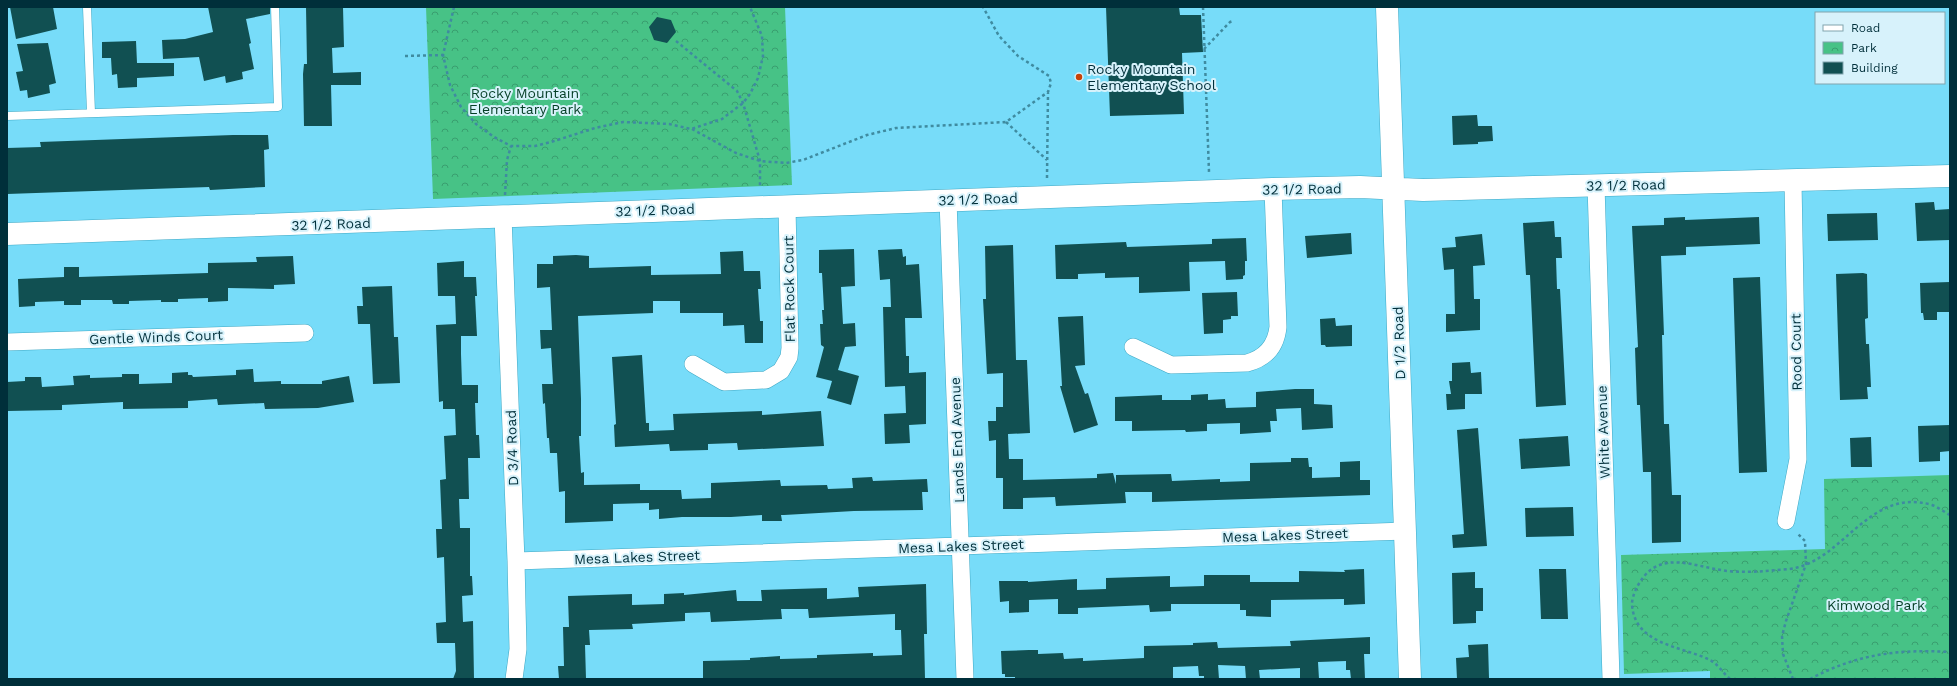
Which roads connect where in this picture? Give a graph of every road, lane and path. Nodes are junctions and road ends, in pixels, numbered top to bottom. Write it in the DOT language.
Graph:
graph roads {
  1 [pos="87,7"];
  2 [pos="275,7"];
  3 [pos="454,7"];
  4 [pos="750,7"];
  5 [pos="983,7"];
  6 [pos="1203,7"];
  7 [pos="1387,7"];
  8 [pos="1233,22"];
  9 [pos="676,41"];
  10 [pos="1204,49"];
  11 [pos="443,55"];
  12 [pos="405,56"];
  13 [pos="1048,92"];
  14 [pos="743,103"];
  15 [pos="91,113"];
  16 [pos="7,116"];
  17 [pos="1006,122"];
  18 [pos="691,129"];
  19 [pos="511,146"];
  20 [pos="760,160"];
  21 [pos="1047,161"];
  22 [pos="1209,173"];
  23 [pos="1950,176"];
  24 [pos="1046,178"];
  25 [pos="1793,181"];
  26 [pos="1596,186"];
  27 [pos="760,187"];
  28 [pos="1273,189"];
  29 [pos="1393,189"];
  30 [pos="948,200"];
  31 [pos="504,206"];
  32 [pos="787,206"];
  33 [pos="7,234"];
  34 [pos="305,333"];
  35 [pos="7,342"];
  36 [pos="1133,347"];
  37 [pos="693,364"];
  38 [pos="1950,515"];
  39 [pos="1786,521"];
  40 [pos="1406,531"];
  41 [pos="960,546"];
  42 [pos="516,561"];
  43 [pos="1806,564"];
  44 [pos="1950,652"];
  45 [pos="514,679"];
  46 [pos="965,679"];
  47 [pos="1410,679"];
  48 [pos="1611,679"];
  49 [pos="1730,679"];
  50 [pos="1793,679"];
  51 [pos="1810,679"];
  1 -- 15 [label="lane"];
  2 -- 15 [label="lane"];
  3 -- 11 [label="path"];
  4 -- 14 [label="path"];
  5 -- 13 [label="path"];
  6 -- 10 [label="path"];
  7 -- 29 [label="street, D 1/2 Road"];
  8 -- 10 [label="path"];
  9 -- 14 [label="path"];
  10 -- 22 [label="path"];
  11 -- 12 [label="path"];
  11 -- 19 [label="path"];
  13 -- 17 [label="path"];
  13 -- 21 [label="path"];
  14 -- 18 [label="path"];
  14 -- 20 [label="path"];
  15 -- 16 [label="lane"];
  17 -- 20 [label="path"];
  17 -- 21 [label="path"];
  18 -- 19 [label="path"];
  18 -- 20 [label="path"];
  19 -- 31 [label="path"];
  20 -- 27 [label="path"];
  21 -- 24 [label="path"];
  23 -- 25 [label="street, 32 1/2 Road"];
  25 -- 26 [label="street, 32 1/2 Road"];
  25 -- 39 [label="street, Rood Court"];
  26 -- 29 [label="street, 32 1/2 Road"];
  26 -- 48 [label="street, White Avenue"];
  28 -- 29 [label="street, 32 1/2 Road"];
  28 -- 30 [label="street, 32 1/2 Road"];
  28 -- 36 [label="street"];
  29 -- 40 [label="street, D 1/2 Road"];
  30 -- 32 [label="street, 32 1/2 Road"];
  30 -- 41 [label="street, Lands End Avenue"];
  31 -- 32 [label="street, 32 1/2 Road"];
  31 -- 33 [label="street, 32 1/2 Road"];
  31 -- 42 [label="street, D 3/4 Road"];
  32 -- 37 [label="street, Flat Rock Court"];
  34 -- 35 [label="street, Gentle Winds Court"];
  38 -- 43 [label="path"];
  39 -- 43 [label="path"];
  40 -- 41 [label="street, Mesa Lakes Street"];
  40 -- 47 [label="street, D 1/2 Road"];
  41 -- 42 [label="street, Mesa Lakes Street"];
  41 -- 46 [label="street, Lands End Avenue"];
  42 -- 45 [label="street, D 3/4 Road"];
  43 -- 49 [label="path"];
  43 -- 50 [label="path"];
  44 -- 51 [label="path"];
}
